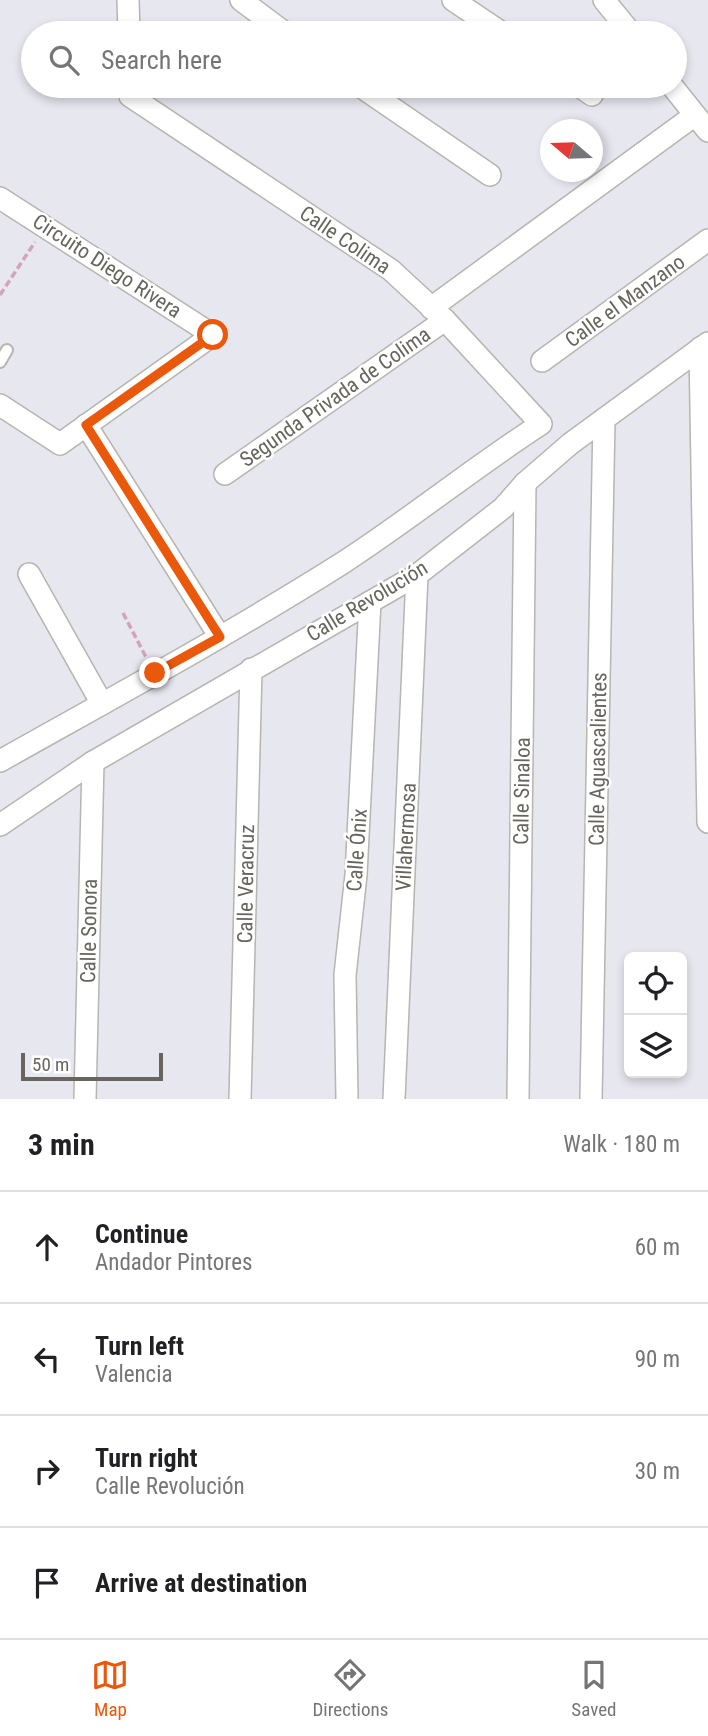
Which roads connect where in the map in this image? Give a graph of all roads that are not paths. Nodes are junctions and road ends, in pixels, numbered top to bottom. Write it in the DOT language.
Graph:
graph roads {
  1 [pos="128,0"];
  2 [pos="241,0"];
  3 [pos="453,0"];
  4 [pos="604,0"];
  5 [pos="129,21"];
  6 [pos="269,21"];
  7 [pos="484,21"];
  8 [pos="621,21"];
  9 [pos="133,98"];
  10 [pos="377,98"];
  11 [pos="682,98"];
  12 [pos="702,123"];
  13 [pos="490,176"];
  14 [pos="0,198"];
  15 [pos="708,240"];
  16 [pos="438,314"];
  17 [pos="704,345"];
  18 [pos="7,350"];
  19 [pos="541,361"];
  20 [pos="0,362"];
  21 [pos="0,405"];
  22 [pos="604,419"];
  23 [pos="86,425"];
  24 [pos="225,474"];
  25 [pos="526,483"];
  26 [pos="29,574"];
  27 [pos="417,575"];
  28 [pos="370,602"];
  29 [pos="220,637"];
  30 [pos="251,669"];
  31 [pos="101,702"];
  32 [pos="0,761"];
  33 [pos="93,762"];
  34 [pos="708,822"];
  35 [pos="0,825"];
  36 [pos="85,1099"];
  37 [pos="240,1099"];
  38 [pos="347,1099"];
  39 [pos="394,1099"];
  40 [pos="518,1099"];
  41 [pos="591,1099"];
  1 -- 5 [label="street"];
  2 -- 6 [label="street"];
  3 -- 7 [label="street"];
  4 -- 8 [label="street"];
  9 -- 16 [label="street, Calle Colima"];
  10 -- 13 [label="street"];
  11 -- 12 [label="street"];
  12 -- 16 [label="street, Segunda Privada de Colima"];
  14 -- 23 [label="street, Circuito Diego Rivera"];
  15 -- 19 [label="street, Calle el Manzano"];
  16 -- 24 [label="street, Segunda Privada de Colima"];
  16 -- 29 [label="street, Calle Colima"];
  17 -- 22 [label="street, Calle Revolución"];
  17 -- 34 [label="street"];
  18 -- 20 [label="lane"];
  21 -- 23 [label="street"];
  22 -- 25 [label="street, Calle Revolución"];
  22 -- 41 [label="street, Calle Aguascalientes"];
  23 -- 29 [label="street"];
  25 -- 27 [label="street, Calle Revolución"];
  25 -- 40 [label="street, Calle Sinaloa"];
  26 -- 31 [label="street"];
  27 -- 28 [label="street, Calle Revolución"];
  27 -- 39 [label="street, Villahermosa"];
  28 -- 30 [label="street, Calle Revolución"];
  28 -- 38 [label="street, Calle Ónix"];
  29 -- 31 [label="street"];
  30 -- 33 [label="street, Calle Revolución"];
  30 -- 37 [label="street, Calle Veracruz"];
  31 -- 32 [label="street"];
  33 -- 35 [label="street, Calle Revolución"];
  33 -- 36 [label="street, Calle Sonora"];
}
